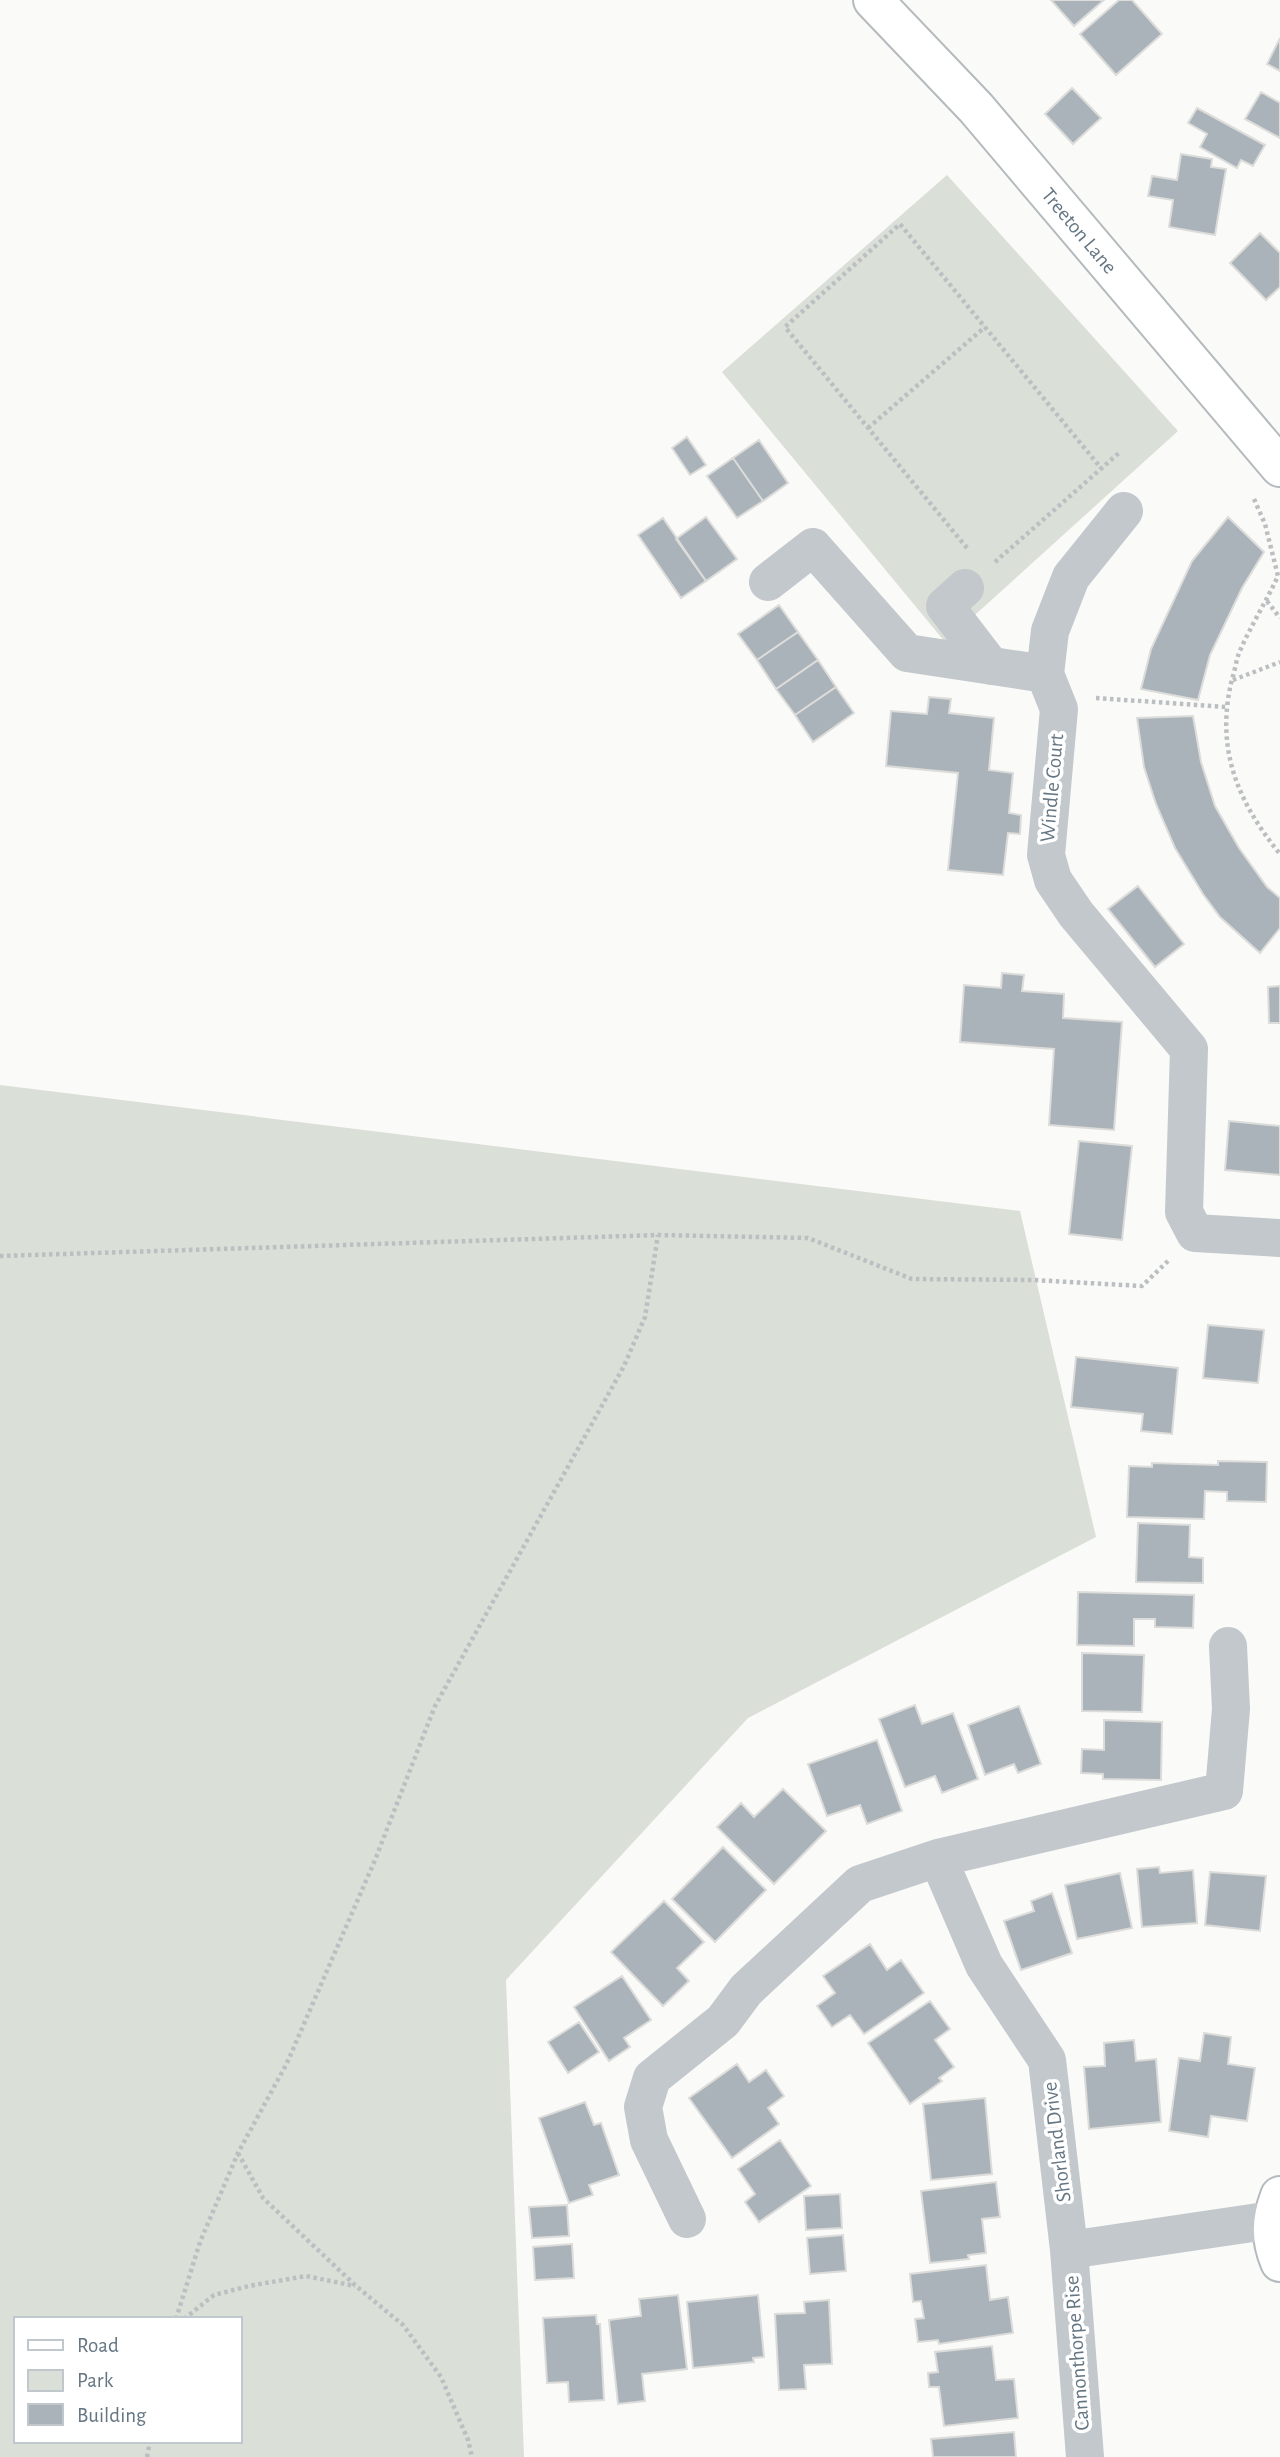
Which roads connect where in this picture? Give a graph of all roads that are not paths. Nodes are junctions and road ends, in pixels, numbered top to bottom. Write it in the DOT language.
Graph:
graph roads {
  1 [pos="873,0"];
  2 [pos="1280,467"];
  3 [pos="1124,511"];
  4 [pos="975,580"];
  5 [pos="768,582"];
  6 [pos="991,666"];
  7 [pos="1049,684"];
  8 [pos="1280,1238"];
  9 [pos="1228,1646"];
  10 [pos="938,1858"];
  11 [pos="1276,2208"];
  12 [pos="687,2219"];
  13 [pos="1069,2250"];
  14 [pos="1280,2262"];
  15 [pos="1085,2457"];
  1 -- 2 [label="main road, Treeton Lane"];
  3 -- 7 [label="street, Windle Court"];
  4 -- 6 [label="street"];
  5 -- 6 [label="street"];
  6 -- 7 [label="street"];
  7 -- 8 [label="street, Windle Court"];
  9 -- 10 [label="street"];
  10 -- 12 [label="street"];
  10 -- 13 [label="street, Shorland Drive"];
  11 -- 13 [label="street"];
  11 -- 14 [label="main road"];
  13 -- 15 [label="street, Cannonthorpe Rise"];
}
